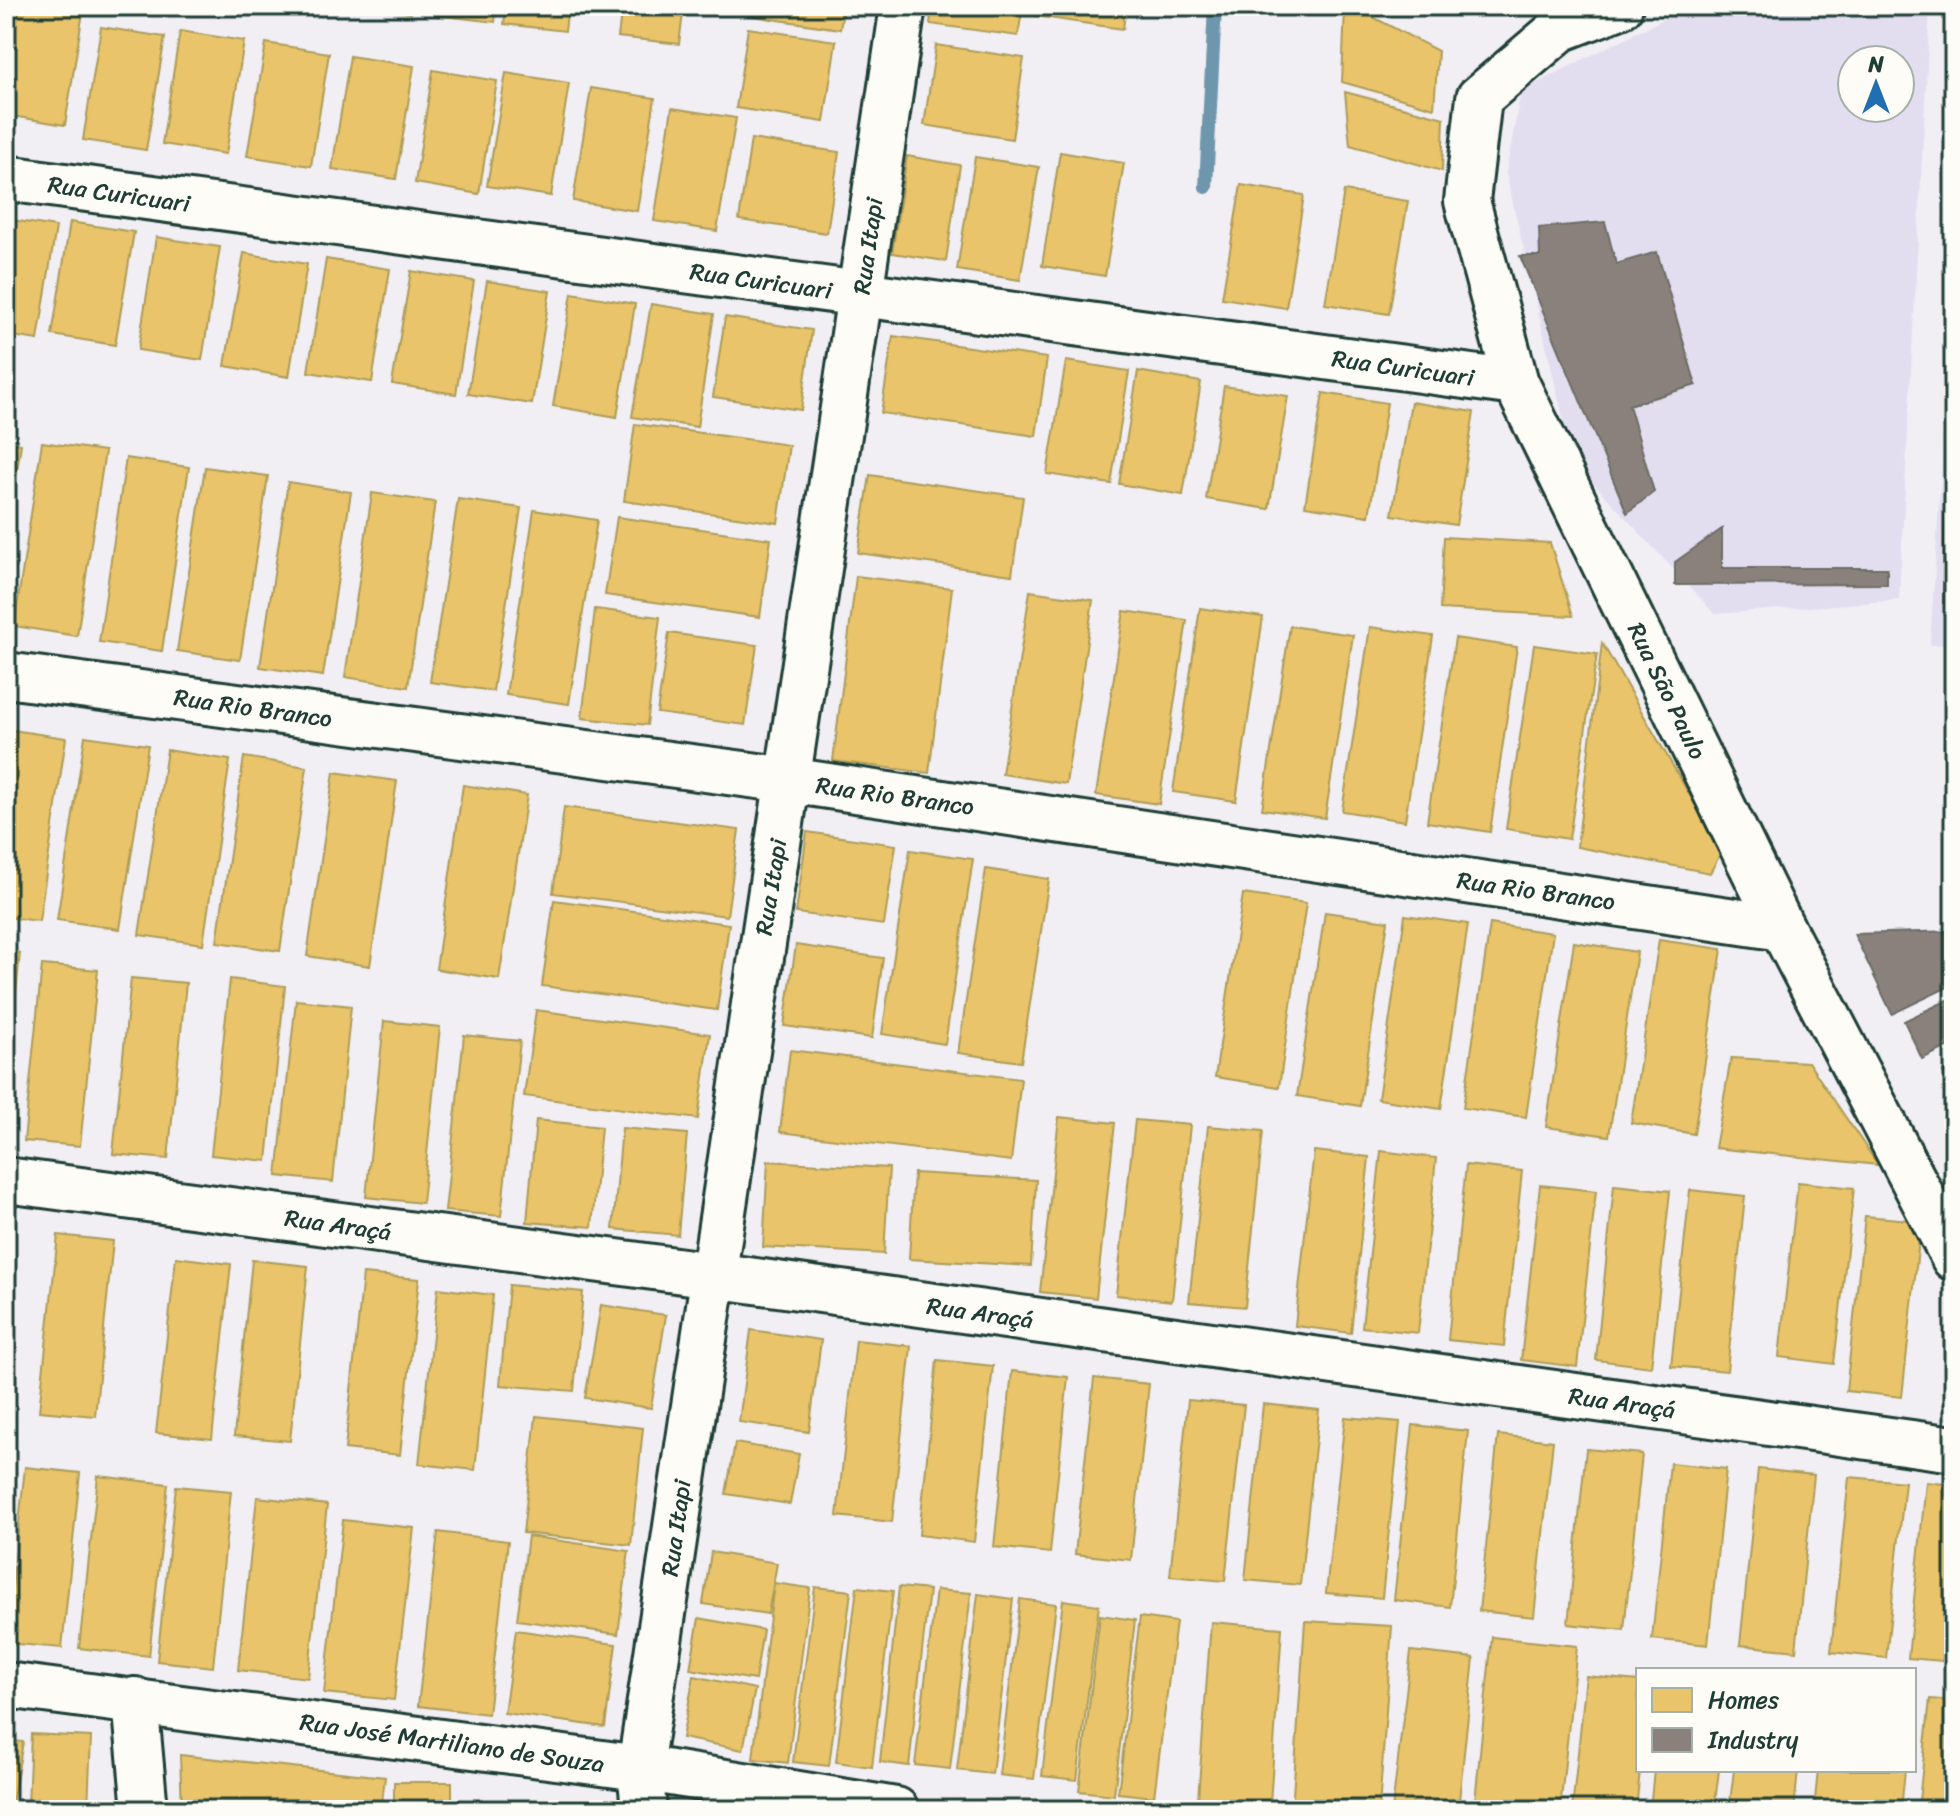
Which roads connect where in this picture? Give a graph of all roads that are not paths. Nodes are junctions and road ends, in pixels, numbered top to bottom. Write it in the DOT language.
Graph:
graph roads {
  1 [pos="903,6"];
  2 [pos="1620,6"];
  3 [pos="6,178"];
  4 [pos="861,294"];
  5 [pos="1516,383"];
  6 [pos="6,675"];
  7 [pos="788,780"];
  8 [pos="1782,928"];
  9 [pos="6,1180"];
  10 [pos="1954,1258"];
  11 [pos="713,1275"];
  12 [pos="1954,1449"];
  13 [pos="6,1685"];
  14 [pos="135,1700"];
  15 [pos="642,1789"];
  16 [pos="145,1810"];
  17 [pos="896,1810"];
  1 -- 4 [label="street, Rua Itapi"];
  2 -- 5 [label="street, Rua São Paulo"];
  3 -- 4 [label="street, Rua Curicuari"];
  4 -- 5 [label="street, Rua Curicuari"];
  4 -- 7 [label="street, Rua Itapi"];
  5 -- 8 [label="street, Rua São Paulo"];
  6 -- 7 [label="street, Rua Rio Branco"];
  7 -- 8 [label="street, Rua Rio Branco"];
  7 -- 11 [label="street, Rua Itapi"];
  8 -- 10 [label="street, Rua São Paulo"];
  9 -- 11 [label="street, Rua Araçá"];
  11 -- 12 [label="street, Rua Araçá"];
  11 -- 15 [label="street, Rua Itapi"];
  13 -- 14 [label="street, Rua José Martiliano de Souza"];
  14 -- 15 [label="street, Rua José Martiliano de Souza"];
  14 -- 16 [label="street"];
  15 -- 17 [label="street, Rua José Martiliano de Souza"];
}
